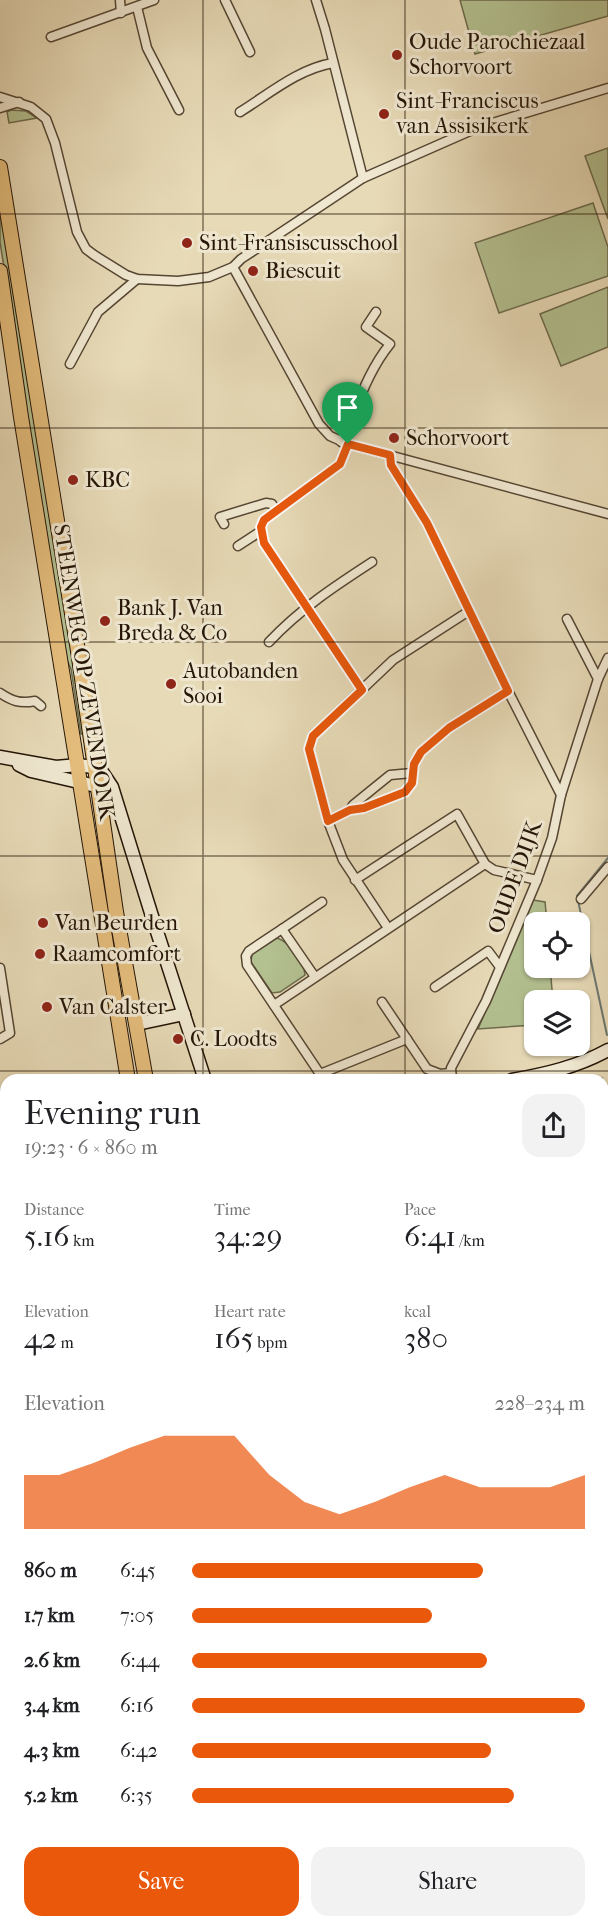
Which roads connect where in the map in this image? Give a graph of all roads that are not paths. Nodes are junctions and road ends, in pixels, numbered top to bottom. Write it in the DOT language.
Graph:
graph roads {
  1 [pos="120,0"];
  2 [pos="154,0"];
  3 [pos="225,0"];
  4 [pos="316,0"];
  5 [pos="137,7"];
  6 [pos="121,13"];
  7 [pos="51,37"];
  8 [pos="250,52"];
  9 [pos="333,63"];
  10 [pos="608,88"];
  11 [pos="0,97"];
  12 [pos="19,102"];
  13 [pos="0,108"];
  14 [pos="179,110"];
  15 [pos="240,112"];
  16 [pos="0,167"];
  17 [pos="363,178"];
  18 [pos="232,267"];
  19 [pos="0,271"];
  20 [pos="137,279"];
  21 [pos="376,312"];
  22 [pos="70,364"];
  23 [pos="345,443"];
  24 [pos="390,455"];
  25 [pos="276,510"];
  26 [pos="608,514"];
  27 [pos="224,524"];
  28 [pos="261,529"];
  29 [pos="238,546"];
  30 [pos="372,562"];
  31 [pos="306,606"];
  32 [pos="469,611"];
  33 [pos="567,618"];
  34 [pos="269,642"];
  35 [pos="608,658"];
  36 [pos="598,679"];
  37 [pos="362,690"];
  38 [pos="508,691"];
  39 [pos="0,693"];
  40 [pos="41,706"];
  41 [pos="1,757"];
  42 [pos="78,765"];
  43 [pos="93,767"];
  44 [pos="412,773"];
  45 [pos="81,784"];
  46 [pos="96,786"];
  47 [pos="561,795"];
  48 [pos="350,810"];
  49 [pos="120,812"];
  50 [pos="328,821"];
  51 [pos="485,864"];
  52 [pos="608,867"];
  53 [pos="355,880"];
  54 [pos="537,880"];
  55 [pos="581,899"];
  56 [pos="322,902"];
  57 [pos="388,928"];
  58 [pos="282,929"];
  59 [pos="500,967"];
  60 [pos="0,968"];
  61 [pos="315,977"];
  62 [pos="435,987"];
  63 [pos="382,1002"];
  64 [pos="274,1005"];
  65 [pos="184,1014"];
  66 [pos="137,1024"];
  67 [pos="0,1039"];
  68 [pos="407,1040"];
  69 [pos="608,1050"];
  70 [pos="127,1074"];
  71 [pos="145,1074"];
  72 [pos="203,1074"];
  73 [pos="317,1074"];
  74 [pos="326,1074"];
  75 [pos="440,1074"];
  76 [pos="452,1074"];
  77 [pos="546,1074"];
  1 -- 6 [label="street"];
  2 -- 5 [label="street"];
  3 -- 8 [label="street"];
  4 -- 9 [label="street"];
  5 -- 6 [label="street"];
  5 -- 14 [label="street"];
  6 -- 7 [label="street"];
  9 -- 15 [label="street"];
  9 -- 17 [label="street"];
  10 -- 17 [label="street"];
  11 -- 12 [label="street"];
  12 -- 13 [label="street"];
  12 -- 20 [label="street"];
  16 -- 43 [label="main road, STEENWEG OP ZEVENDONK"];
  17 -- 18 [label="street"];
  18 -- 20 [label="street"];
  18 -- 23 [label="street"];
  19 -- 42 [label="main road, STEENWEG OP ZEVENDONK"];
  20 -- 22 [label="street"];
  21 -- 23 [label="street"];
  23 -- 24 [label="street"];
  23 -- 25 [label="street"];
  24 -- 26 [label="street"];
  24 -- 32 [label="street"];
  25 -- 27 [label="street"];
  25 -- 28 [label="street"];
  28 -- 29 [label="street"];
  28 -- 31 [label="street"];
  30 -- 31 [label="street"];
  31 -- 34 [label="street"];
  31 -- 37 [label="street"];
  32 -- 37 [label="street"];
  32 -- 38 [label="street"];
  33 -- 36 [label="street"];
  35 -- 36 [label="street, OUDE DIJK"];
  36 -- 47 [label="street, OUDE DIJK"];
  37 -- 50 [label="street"];
  38 -- 44 [label="street"];
  38 -- 47 [label="street"];
  39 -- 40 [label="street"];
  41 -- 42 [label="street"];
  41 -- 45 [label="street"];
  42 -- 43 [label="street"];
  42 -- 45 [label="main road, STEENWEG OP ZEVENDONK"];
  43 -- 46 [label="main road, STEENWEG OP ZEVENDONK"];
  43 -- 49 [label="street, STEENWEG OP ZEVENDONK"];
  44 -- 48 [label="street"];
  44 -- 48 [label="street"];
  45 -- 46 [label="street"];
  45 -- 70 [label="main road, STEENWEG OP ZEVENDONK"];
  46 -- 49 [label="street, STEENWEG OP ZEVENDONK"];
  46 -- 66 [label="main road, STEENWEG OP ZEVENDONK"];
  47 -- 54 [label="street, OUDE DIJK"];
  48 -- 50 [label="street"];
  49 -- 65 [label="street, STEENWEG OP ZEVENDONK"];
  50 -- 53 [label="street"];
  51 -- 53 [label="street"];
  51 -- 54 [label="street"];
  51 -- 57 [label="street"];
  52 -- 55 [label="street"];
  53 -- 57 [label="street"];
  54 -- 59 [label="street, OUDE DIJK"];
  56 -- 58 [label="street"];
  57 -- 61 [label="street"];
  58 -- 61 [label="street"];
  58 -- 64 [label="street"];
  59 -- 62 [label="street"];
  59 -- 76 [label="street, OUDE DIJK"];
  60 -- 67 [label="street"];
  61 -- 64 [label="street"];
  63 -- 68 [label="street"];
  64 -- 73 [label="street"];
  65 -- 66 [label="street"];
  65 -- 72 [label="street, STEENWEG OP ZEVENDONK"];
  66 -- 71 [label="main road, STEENWEG OP ZEVENDONK"];
  68 -- 74 [label="street"];
  68 -- 75 [label="street"];
  69 -- 77 [label="street"];
}
